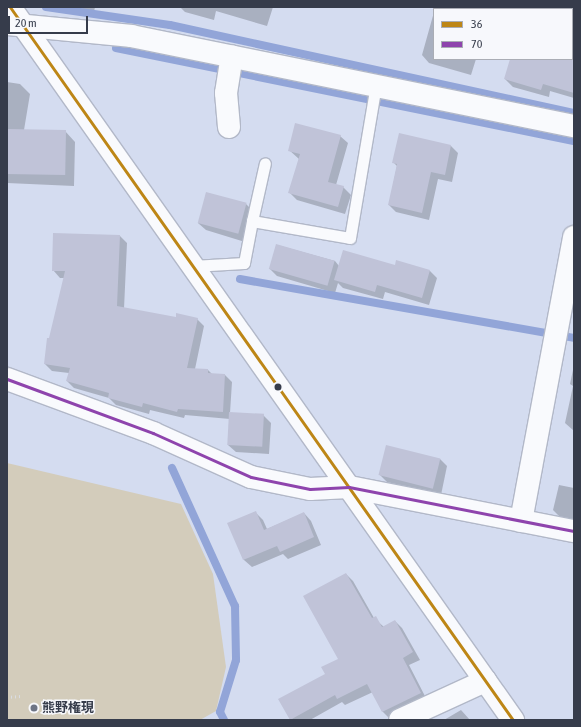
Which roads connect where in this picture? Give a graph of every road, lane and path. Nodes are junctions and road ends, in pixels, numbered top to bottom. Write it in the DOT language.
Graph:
graph roads {
  1 [pos="10,7"];
  2 [pos="15,24"];
  3 [pos="232,56"];
  4 [pos="376,85"];
  5 [pos="574,126"];
  6 [pos="229,127"];
  7 [pos="266,163"];
  8 [pos="252,221"];
  9 [pos="574,237"];
  10 [pos="192,266"];
  11 [pos="7,379"];
  12 [pos="349,487"];
  13 [pos="521,520"];
  14 [pos="574,531"];
  15 [pos="485,681"];
  16 [pos="21,696"];
  17 [pos="7,697"];
  18 [pos="400,720"];
  19 [pos="513,720"];
  1 -- 2 [label="street"];
  2 -- 3 [label="street"];
  2 -- 10 [label="street"];
  3 -- 4 [label="street"];
  3 -- 6 [label="street"];
  4 -- 5 [label="street"];
  4 -- 8 [label="lane"];
  7 -- 8 [label="lane"];
  8 -- 10 [label="lane"];
  9 -- 13 [label="street"];
  10 -- 12 [label="street"];
  11 -- 12 [label="street"];
  12 -- 13 [label="street"];
  12 -- 15 [label="street"];
  13 -- 14 [label="street"];
  15 -- 18 [label="street"];
  15 -- 19 [label="street"];
  16 -- 17 [label="path"];
}
